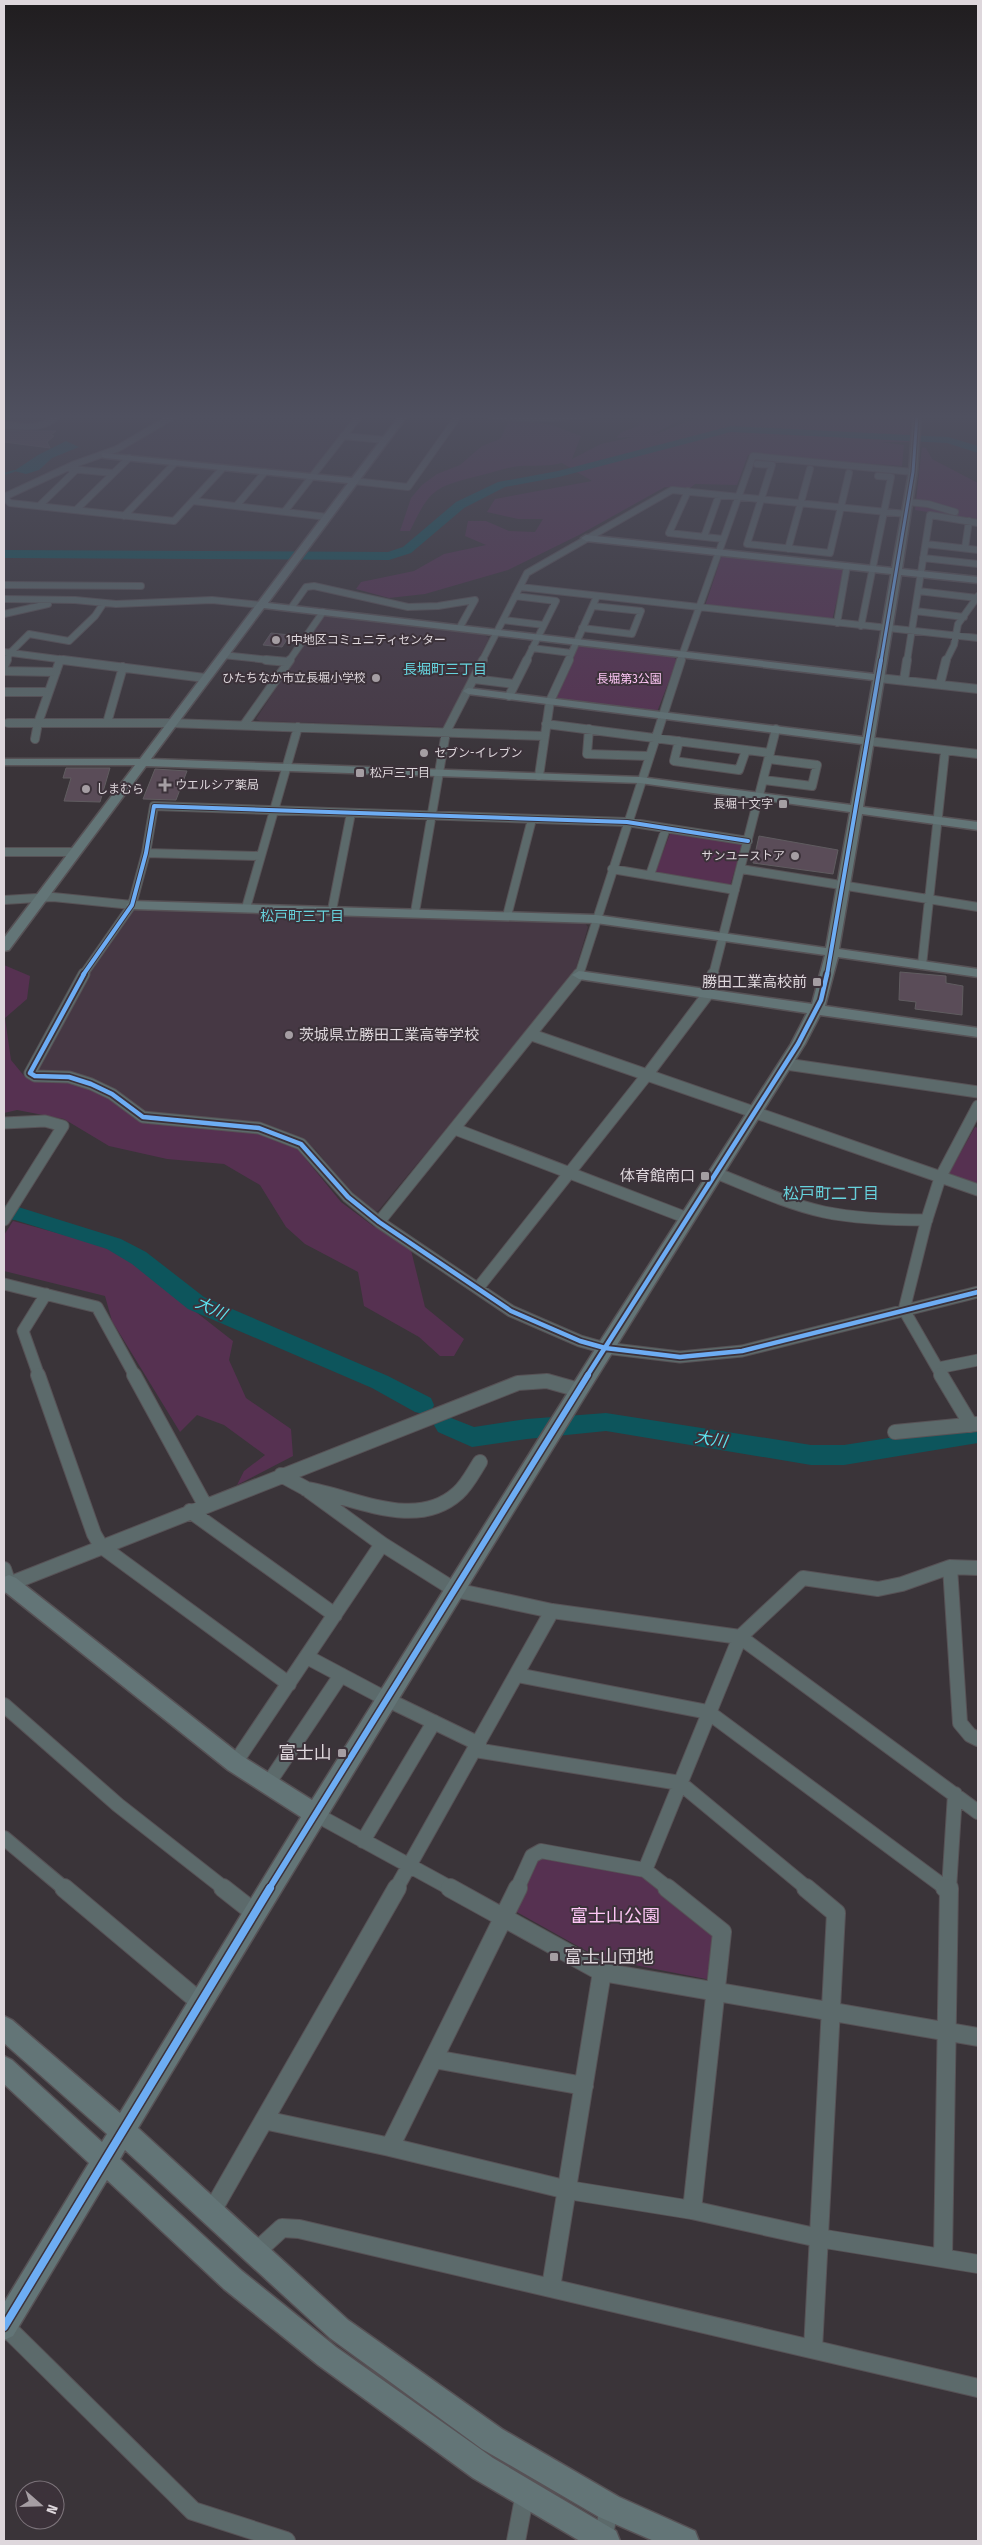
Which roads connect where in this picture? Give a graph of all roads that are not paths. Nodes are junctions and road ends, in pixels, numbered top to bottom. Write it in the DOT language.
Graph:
graph roads {
  1 [pos="314,534"];
  2 [pos="594,534"];
  3 [pos="669,534"];
  4 [pos="705,534"];
  5 [pos="725,534"];
  6 [pos="750,534"];
  7 [pos="792,534"];
  8 [pos="835,534"];
  9 [pos="878,534"];
  10 [pos="902,534"];
  11 [pos="927,534"];
  12 [pos="967,534"];
  13 [pos="704,537"];
  14 [pos="586,538"];
  15 [pos="723,539"];
  16 [pos="747,544"];
  17 [pos="926,544"];
  18 [pos="965,548"];
  19 [pos="788,549"];
  20 [pos="978,550"];
  21 [pos="718,552"];
  22 [pos="743,555"];
  23 [pos="923,558"];
  24 [pos="978,564"];
  25 [pos="847,566"];
  26 [pos="871,569"];
  27 [pos="895,571"];
  28 [pos="921,574"];
  29 [pos="978,580"];
  30 [pos="4,585"];
  31 [pos="114,586"];
  32 [pos="141,586"];
  33 [pos="520,587"];
  34 [pos="918,591"];
  35 [pos="560,592"];
  36 [pos="515,596"];
  37 [pos="598,596"];
  38 [pos="978,598"];
  39 [pos="4,599"];
  40 [pos="61,600"];
  41 [pos="75,600"];
  42 [pos="556,601"];
  43 [pos="103,604"];
  44 [pos="260,605"];
  45 [pos="390,605"];
  46 [pos="593,606"];
  47 [pos="291,608"];
  48 [pos="699,608"];
  49 [pos="915,611"];
  50 [pos="323,612"];
  51 [pos="4,614"];
  52 [pos="964,617"];
  53 [pos="382,618"];
  54 [pos="503,620"];
  55 [pos="837,623"];
  56 [pos="544,624"];
  57 [pos="861,626"];
  58 [pos="460,627"];
  59 [pos="582,628"];
  60 [pos="886,629"];
  61 [pos="911,631"];
  62 [pos="497,632"];
  63 [pos="956,635"];
  64 [pos="538,636"];
  65 [pos="978,638"];
  66 [pos="576,641"];
  67 [pos="532,648"];
  68 [pos="7,652"];
  69 [pos="570,653"];
  70 [pos="683,654"];
  71 [pos="223,655"];
  72 [pos="60,659"];
  73 [pos="288,662"];
  74 [pos="4,666"];
  75 [pos="123,667"];
  76 [pos="4,671"];
  77 [pos="56,672"];
  78 [pos="205,678"];
  79 [pos="879,678"];
  80 [pos="474,679"];
  81 [pos="904,680"];
  82 [pos="514,684"];
  83 [pos="940,684"];
  84 [pos="978,689"];
  85 [pos="468,691"];
  86 [pos="4,692"];
  87 [pos="48,692"];
  88 [pos="508,696"];
  89 [pos="550,701"];
  90 [pos="661,715"];
  91 [pos="8,723"];
  92 [pos="107,723"];
  93 [pos="171,723"];
  94 [pos="38,724"];
  95 [pos="546,724"];
  96 [pos="244,725"];
  97 [pos="298,727"];
  98 [pos="589,729"];
  99 [pos="776,730"];
  100 [pos="446,732"];
  101 [pos="544,736"];
  102 [pos="35,738"];
  103 [pos="654,738"];
  104 [pos="680,741"];
  105 [pos="868,741"];
  106 [pos="746,750"];
  107 [pos="946,751"];
  108 [pos="977,753"];
  109 [pos="648,756"];
  110 [pos="770,756"];
  111 [pos="4,762"];
  112 [pos="141,762"];
  113 [pos="286,767"];
  114 [pos="438,772"];
  115 [pos="539,776"];
  116 [pos="640,780"];
  117 [pos="764,780"];
  118 [pos="761,796"];
  119 [pos="273,810"];
  120 [pos="856,810"];
  121 [pos="351,813"];
  122 [pos="432,816"];
  123 [pos="532,819"];
  124 [pos="937,820"];
  125 [pos="627,822"];
  126 [pos="978,826"];
  127 [pos="666,828"];
  128 [pos="748,841"];
  129 [pos="4,852"];
  130 [pos="74,852"];
  131 [pos="146,853"];
  132 [pos="260,856"];
  133 [pos="612,869"];
  134 [pos="741,869"];
  135 [pos="650,876"];
  136 [pos="844,886"];
  137 [pos="735,890"];
  138 [pos="40,898"];
  139 [pos="930,899"];
  140 [pos="4,900"];
  141 [pos="132,905"];
  142 [pos="978,907"];
  143 [pos="246,908"];
  144 [pos="332,910"];
  145 [pos="415,912"];
  146 [pos="508,916"];
  147 [pos="596,919"];
  148 [pos="723,937"];
  149 [pos="4,947"];
  150 [pos="832,954"];
  151 [pos="922,965"];
  152 [pos="978,973"];
  153 [pos="579,976"];
  154 [pos="708,994"];
  155 [pos="817,1010"];
  156 [pos="978,1032"];
  157 [pos="532,1035"];
  158 [pos="786,1064"];
  159 [pos="647,1075"];
  160 [pos="978,1092"];
  161 [pos="978,1106"];
  162 [pos="754,1113"];
  163 [pos="4,1123"];
  164 [pos="455,1130"];
  165 [pos="569,1173"];
  166 [pos="716,1173"];
  167 [pos="940,1178"];
  168 [pos="978,1190"];
  169 [pos="7,1215"];
  170 [pos="687,1218"];
  171 [pos="927,1220"];
  172 [pos="379,1222"];
  173 [pos="4,1284"];
  174 [pos="478,1288"];
  175 [pos="978,1292"];
  176 [pos="46,1294"];
  177 [pos="904,1310"];
  178 [pos="605,1348"];
  179 [pos="978,1360"];
  180 [pos="938,1368"];
  181 [pos="579,1390"];
  182 [pos="974,1424"];
  183 [pos="895,1432"];
  184 [pos="480,1462"];
  185 [pos="281,1475"];
  186 [pos="305,1488"];
  187 [pos="205,1505"];
  188 [pos="190,1511"];
  189 [pos="382,1544"];
  190 [pos="101,1546"];
  191 [pos="950,1567"];
  192 [pos="978,1568"];
  193 [pos="6,1580"];
  194 [pos="456,1590"];
  195 [pos="552,1611"];
  196 [pos="335,1615"];
  197 [pos="740,1637"];
  198 [pos="307,1657"];
  199 [pos="341,1675"];
  200 [pos="517,1675"];
  201 [pos="289,1684"];
  202 [pos="388,1700"];
  203 [pos="4,1705"];
  204 [pos="708,1712"];
  205 [pos="434,1722"];
  206 [pos="978,1739"];
  207 [pos="477,1747"];
  208 [pos="234,1763"];
  209 [pos="680,1783"];
  210 [pos="268,1784"];
  211 [pos="955,1794"];
  212 [pos="978,1812"];
  213 [pos="315,1814"];
  214 [pos="4,1838"];
  215 [pos="364,1841"];
  216 [pos="409,1865"];
  217 [pos="646,1870"];
  218 [pos="949,1890"];
  219 [pos="256,1914"];
  220 [pos="505,1918"];
  221 [pos="602,1972"];
  222 [pos="717,1992"];
  223 [pos="202,2003"];
  224 [pos="831,2013"];
  225 [pos="4,2028"];
  226 [pos="947,2031"];
  227 [pos="978,2037"];
  228 [pos="434,2059"];
  229 [pos="4,2068"];
  230 [pos="584,2086"];
  231 [pos="264,2120"];
  232 [pos="123,2131"];
  233 [pos="390,2147"];
  234 [pos="104,2162"];
  235 [pos="568,2190"];
  236 [pos="692,2210"];
  237 [pos="212,2211"];
  238 [pos="819,2238"];
  239 [pos="256,2251"];
  240 [pos="943,2257"];
  241 [pos="978,2264"];
  242 [pos="551,2287"];
  243 [pos="4,2326"];
  244 [pos="813,2349"];
  245 [pos="978,2388"];
  246 [pos="525,2494"];
  247 [pos="609,2507"];
  248 [pos="286,2541"];
  249 [pos="516,2541"];
  250 [pos="604,2541"];
  251 [pos="684,2541"];
  1 -- 44 [label="street"];
  2 -- 14 [label="street"];
  3 -- 13 [label="street"];
  4 -- 13 [label="street"];
  5 -- 15 [label="street"];
  6 -- 16 [label="street"];
  7 -- 19 [label="street"];
  8 -- 19 [label="street"];
  9 -- 26 [label="street"];
  10 -- 27 [label="street"];
  11 -- 17 [label="street"];
  12 -- 18 [label="street"];
  13 -- 15 [label="street"];
  14 -- 21 [label="street"];
  14 -- 33 [label="street"];
  15 -- 21 [label="street"];
  16 -- 19 [label="street"];
  16 -- 22 [label="street"];
  17 -- 18 [label="street"];
  17 -- 23 [label="street"];
  18 -- 20 [label="street"];
  21 -- 22 [label="street"];
  21 -- 48 [label="street"];
  22 -- 25 [label="street"];
  23 -- 24 [label="street"];
  23 -- 28 [label="street"];
  25 -- 26 [label="street"];
  25 -- 55 [label="street"];
  26 -- 27 [label="street"];
  26 -- 57 [label="street"];
  27 -- 28 [label="street"];
  27 -- 60 [label="street"];
  28 -- 29 [label="street"];
  28 -- 34 [label="street"];
  30 -- 31 [label="street"];
  31 -- 32 [label="street"];
  31 -- 41 [label="street"];
  33 -- 35 [label="street"];
  33 -- 36 [label="street"];
  34 -- 38 [label="street"];
  34 -- 49 [label="street"];
  35 -- 37 [label="street"];
  35 -- 42 [label="street"];
  36 -- 42 [label="street"];
  36 -- 54 [label="street"];
  37 -- 46 [label="street"];
  37 -- 48 [label="street"];
  38 -- 52 [label="street"];
  39 -- 40 [label="street"];
  40 -- 41 [label="street"];
  40 -- 51 [label="street"];
  41 -- 43 [label="street"];
  42 -- 56 [label="street"];
  43 -- 44 [label="street"];
  43 -- 68 [label="street"];
  44 -- 47 [label="street"];
  44 -- 71 [label="street"];
  45 -- 47 [label="street"];
  45 -- 53 [label="street"];
  45 -- 58 [label="street"];
  46 -- 59 [label="street"];
  46 -- 59 [label="street"];
  47 -- 50 [label="street"];
  48 -- 55 [label="street"];
  48 -- 70 [label="street"];
  49 -- 52 [label="street"];
  49 -- 61 [label="street"];
  50 -- 53 [label="street"];
  50 -- 73 [label="street"];
  52 -- 63 [label="street"];
  53 -- 58 [label="street"];
  54 -- 56 [label="street"];
  54 -- 62 [label="street"];
  55 -- 57 [label="street"];
  56 -- 64 [label="street"];
  57 -- 60 [label="street"];
  58 -- 62 [label="street"];
  59 -- 66 [label="street"];
  60 -- 61 [label="street"];
  60 -- 79 [label="street"];
  61 -- 63 [label="street"];
  61 -- 81 [label="street"];
  62 -- 64 [label="street"];
  62 -- 80 [label="street"];
  63 -- 65 [label="street"];
  63 -- 83 [label="street"];
  64 -- 66 [label="street"];
  64 -- 67 [label="street"];
  66 -- 69 [label="street"];
  66 -- 70 [label="street"];
  67 -- 69 [label="street"];
  67 -- 82 [label="street"];
  68 -- 72 [label="street"];
  68 -- 74 [label="street"];
  69 -- 89 [label="street"];
  70 -- 79 [label="street"];
  70 -- 90 [label="street"];
  71 -- 73 [label="street"];
  71 -- 78 [label="street"];
  72 -- 75 [label="street"];
  72 -- 77 [label="street"];
  73 -- 96 [label="street"];
  75 -- 78 [label="street"];
  75 -- 92 [label="street"];
  76 -- 77 [label="street"];
  77 -- 87 [label="street"];
  78 -- 93 [label="street"];
  79 -- 81 [label="street"];
  79 -- 105 [label="street"];
  80 -- 82 [label="street"];
  80 -- 85 [label="street"];
  81 -- 83 [label="street"];
  82 -- 88 [label="street"];
  83 -- 84 [label="street"];
  85 -- 88 [label="street"];
  85 -- 100 [label="street"];
  86 -- 87 [label="street"];
  87 -- 94 [label="street"];
  88 -- 89 [label="street"];
  89 -- 90 [label="street"];
  89 -- 95 [label="street"];
  90 -- 99 [label="street"];
  90 -- 103 [label="street"];
  91 -- 94 [label="street"];
  92 -- 93 [label="street"];
  92 -- 94 [label="street"];
  93 -- 96 [label="street"];
  93 -- 112 [label="street"];
  94 -- 102 [label="street"];
  95 -- 98 [label="street"];
  95 -- 101 [label="street"];
  96 -- 97 [label="street"];
  97 -- 100 [label="street"];
  97 -- 113 [label="street"];
  98 -- 103 [label="street"];
  98 -- 109 [label="street"];
  99 -- 105 [label="street"];
  99 -- 110 [label="street"];
  100 -- 101 [label="street"];
  100 -- 114 [label="street"];
  101 -- 115 [label="street"];
  103 -- 104 [label="street"];
  103 -- 109 [label="street"];
  104 -- 106 [label="street"];
  104 -- 106 [label="street"];
  105 -- 107 [label="street"];
  105 -- 120 [label="street"];
  106 -- 110 [label="street"];
  107 -- 108 [label="street"];
  107 -- 124 [label="street"];
  109 -- 116 [label="street"];
  110 -- 117 [label="street"];
  110 -- 117 [label="street"];
  111 -- 112 [label="street"];
  112 -- 113 [label="street"];
  112 -- 130 [label="street"];
  113 -- 114 [label="street"];
  113 -- 119 [label="street"];
  114 -- 115 [label="street"];
  114 -- 122 [label="street"];
  115 -- 116 [label="street"];
  116 -- 118 [label="street"];
  116 -- 125 [label="street"];
  117 -- 118 [label="street"];
  118 -- 120 [label="street"];
  118 -- 128 [label="street"];
  119 -- 121 [label="street"];
  119 -- 131 [label="street"];
  119 -- 132 [label="street"];
  120 -- 124 [label="street"];
  120 -- 136 [label="street"];
  121 -- 122 [label="street"];
  121 -- 144 [label="street"];
  122 -- 123 [label="street"];
  122 -- 145 [label="street"];
  123 -- 125 [label="street"];
  123 -- 146 [label="street"];
  124 -- 126 [label="street"];
  124 -- 139 [label="street"];
  125 -- 127 [label="street"];
  125 -- 133 [label="street"];
  127 -- 128 [label="street"];
  127 -- 135 [label="street"];
  128 -- 134 [label="street"];
  129 -- 130 [label="street"];
  130 -- 138 [label="street"];
  131 -- 132 [label="street"];
  131 -- 141 [label="street"];
  132 -- 143 [label="street"];
  133 -- 135 [label="street"];
  133 -- 147 [label="street"];
  134 -- 136 [label="street"];
  134 -- 137 [label="street"];
  135 -- 137 [label="street"];
  136 -- 139 [label="street"];
  136 -- 150 [label="street"];
  137 -- 148 [label="street"];
  138 -- 140 [label="street"];
  138 -- 141 [label="street"];
  138 -- 149 [label="street"];
  139 -- 142 [label="street"];
  139 -- 151 [label="street"];
  141 -- 143 [label="street"];
  141 -- 172 [label="street"];
  143 -- 144 [label="street"];
  144 -- 145 [label="street"];
  145 -- 146 [label="street"];
  146 -- 147 [label="street"];
  147 -- 148 [label="street"];
  147 -- 153 [label="street"];
  148 -- 150 [label="street"];
  148 -- 154 [label="street"];
  150 -- 151 [label="street"];
  150 -- 155 [label="street"];
  151 -- 152 [label="street"];
  153 -- 154 [label="street"];
  153 -- 157 [label="street"];
  154 -- 155 [label="street"];
  154 -- 159 [label="street"];
  155 -- 156 [label="street"];
  155 -- 158 [label="street"];
  157 -- 159 [label="street"];
  157 -- 164 [label="street"];
  158 -- 160 [label="street"];
  158 -- 162 [label="street"];
  159 -- 162 [label="street"];
  159 -- 165 [label="street"];
  161 -- 167 [label="street"];
  162 -- 166 [label="street"];
  162 -- 167 [label="street"];
  163 -- 169 [label="street"];
  164 -- 165 [label="street"];
  164 -- 172 [label="street"];
  165 -- 170 [label="street"];
  165 -- 174 [label="street"];
  166 -- 170 [label="street"];
  166 -- 171 [label="street"];
  167 -- 168 [label="street"];
  167 -- 171 [label="street"];
  170 -- 178 [label="street"];
  171 -- 177 [label="street"];
  172 -- 174 [label="street"];
  173 -- 176 [label="street"];
  174 -- 178 [label="street"];
  175 -- 177 [label="street"];
  176 -- 187 [label="street"];
  176 -- 190 [label="street"];
  177 -- 178 [label="street"];
  177 -- 180 [label="street"];
  178 -- 181 [label="street"];
  179 -- 180 [label="street"];
  180 -- 182 [label="street"];
  181 -- 185 [label="street"];
  181 -- 194 [label="street"];
  182 -- 183 [label="street"];
  184 -- 186 [label="street"];
  185 -- 186 [label="street"];
  185 -- 187 [label="street"];
  186 -- 189 [label="street"];
  187 -- 188 [label="street"];
  188 -- 190 [label="street"];
  188 -- 196 [label="street"];
  189 -- 194 [label="street"];
  189 -- 196 [label="street"];
  190 -- 193 [label="street"];
  190 -- 201 [label="street"];
  191 -- 192 [label="street"];
  191 -- 197 [label="street"];
  191 -- 206 [label="street"];
  193 -- 208 [label="street"];
  194 -- 195 [label="street"];
  194 -- 202 [label="street"];
  195 -- 197 [label="street"];
  195 -- 200 [label="street"];
  196 -- 198 [label="street"];
  197 -- 204 [label="street"];
  197 -- 211 [label="street"];
  198 -- 199 [label="street"];
  198 -- 201 [label="street"];
  199 -- 202 [label="street"];
  199 -- 210 [label="street"];
  200 -- 204 [label="street"];
  200 -- 207 [label="street"];
  201 -- 208 [label="street"];
  202 -- 205 [label="street"];
  202 -- 213 [label="street"];
  203 -- 219 [label="street"];
  204 -- 209 [label="street"];
  204 -- 218 [label="street"];
  205 -- 207 [label="street"];
  205 -- 215 [label="street"];
  207 -- 209 [label="street"];
  207 -- 216 [label="street"];
  208 -- 210 [label="street"];
  209 -- 217 [label="street"];
  209 -- 224 [label="street"];
  210 -- 213 [label="street"];
  211 -- 212 [label="street"];
  211 -- 218 [label="street"];
  213 -- 215 [label="street"];
  213 -- 219 [label="street"];
  214 -- 223 [label="street"];
  215 -- 216 [label="street"];
  216 -- 220 [label="street"];
  216 -- 231 [label="street"];
  217 -- 220 [label="street"];
  217 -- 222 [label="street"];
  218 -- 226 [label="street"];
  219 -- 223 [label="street"];
  220 -- 221 [label="street"];
  220 -- 228 [label="street"];
  221 -- 222 [label="street"];
  221 -- 230 [label="street"];
  222 -- 224 [label="street"];
  222 -- 236 [label="street"];
  223 -- 232 [label="street"];
  224 -- 226 [label="street"];
  224 -- 238 [label="street"];
  225 -- 232 [label="street"];
  226 -- 227 [label="street"];
  226 -- 240 [label="street"];
  228 -- 230 [label="street"];
  228 -- 233 [label="street"];
  229 -- 234 [label="street"];
  230 -- 235 [label="street"];
  231 -- 233 [label="street"];
  231 -- 237 [label="street"];
  232 -- 234 [label="street"];
  232 -- 237 [label="street"];
  233 -- 235 [label="street"];
  234 -- 243 [label="street"];
  234 -- 246 [label="street"];
  235 -- 236 [label="street"];
  235 -- 242 [label="street"];
  236 -- 238 [label="street"];
  237 -- 239 [label="street"];
  238 -- 240 [label="street"];
  238 -- 244 [label="street"];
  239 -- 242 [label="street"];
  239 -- 247 [label="street"];
  240 -- 241 [label="street"];
  242 -- 244 [label="street"];
  243 -- 248 [label="street"];
  244 -- 245 [label="street"];
  246 -- 249 [label="street"];
  246 -- 250 [label="street"];
  247 -- 250 [label="street"];
  247 -- 251 [label="street"];
}
